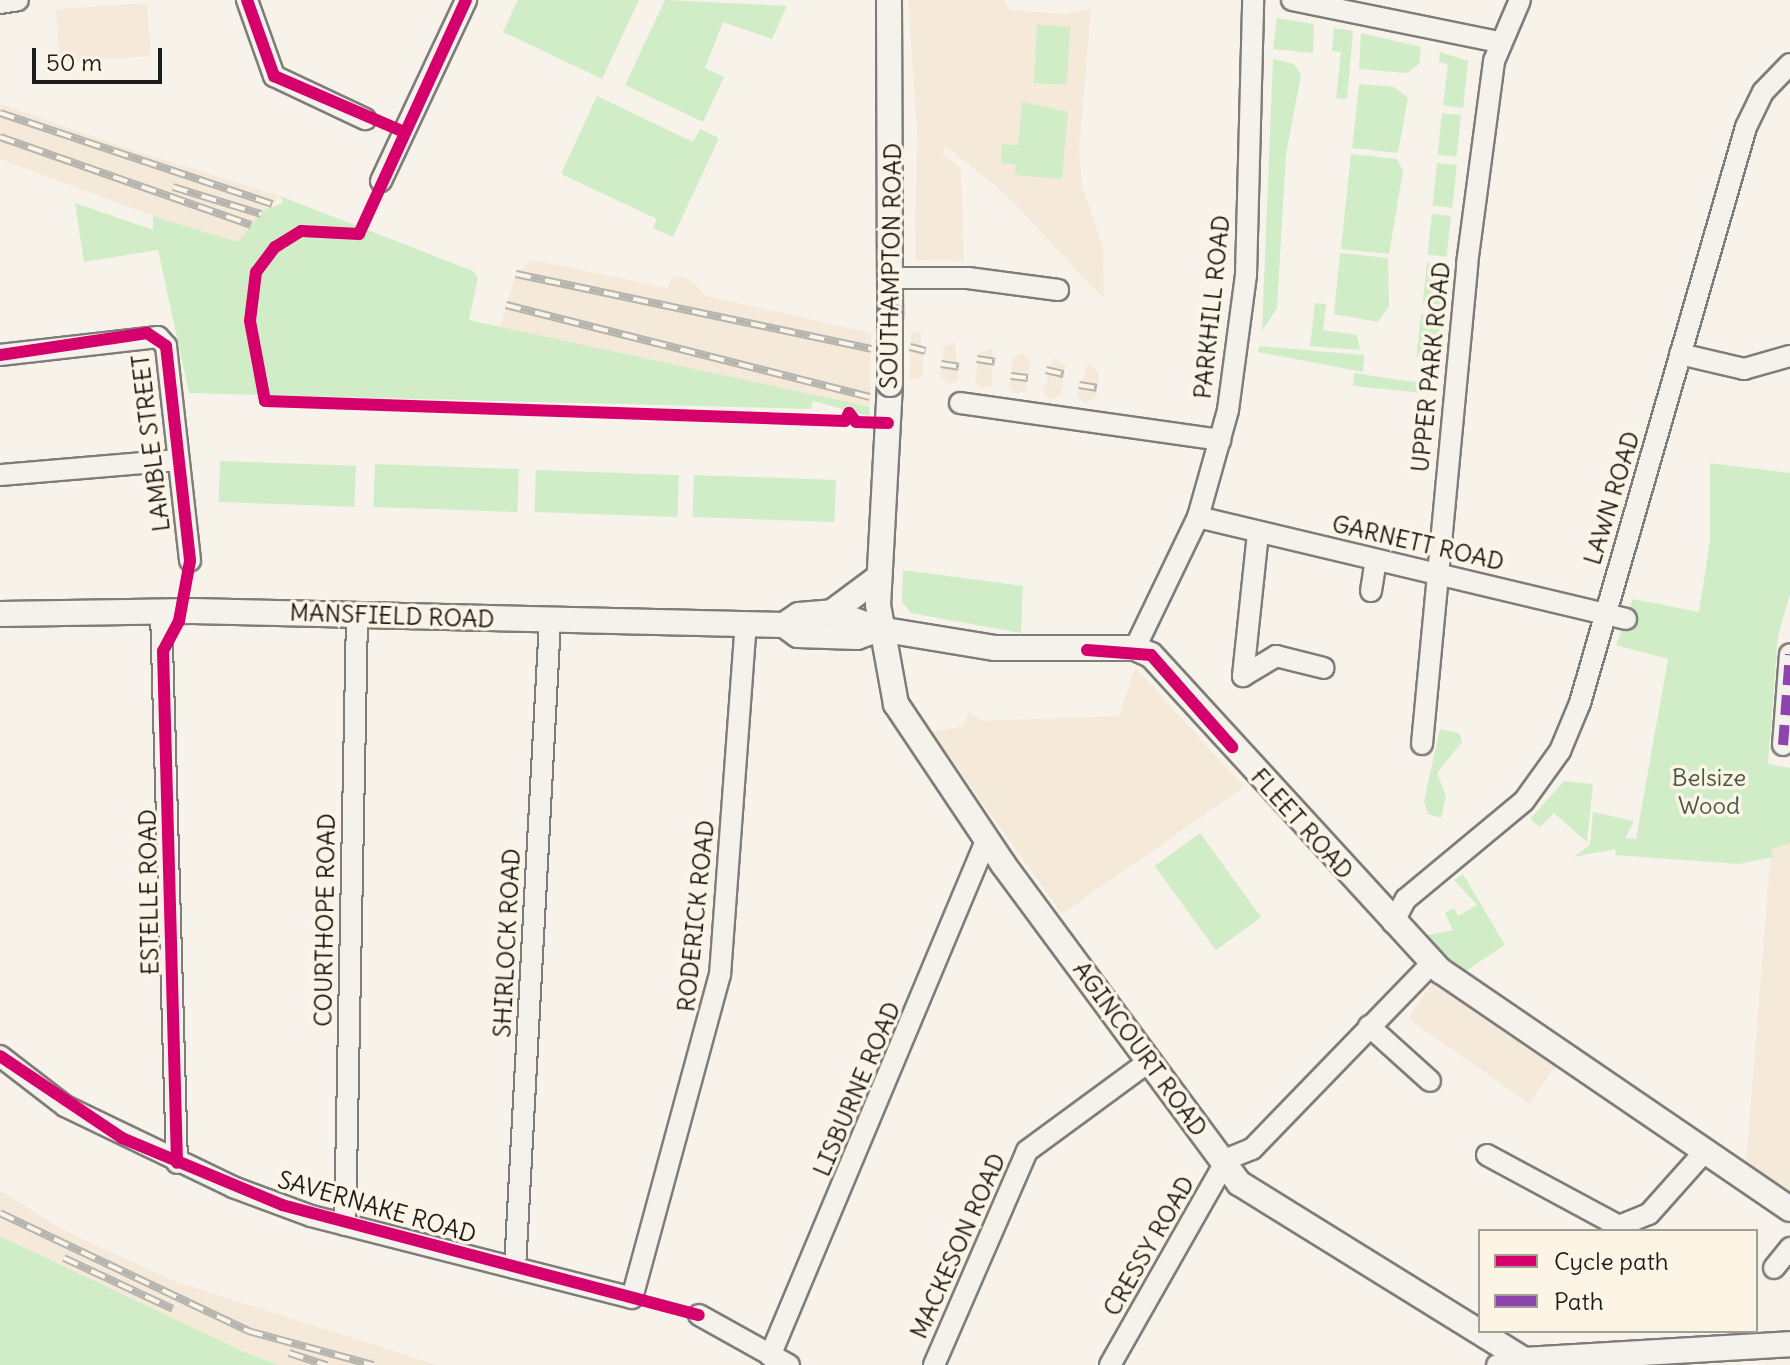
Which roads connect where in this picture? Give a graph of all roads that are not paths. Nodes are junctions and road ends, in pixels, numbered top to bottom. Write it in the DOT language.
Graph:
graph roads {
  1 [pos="247,0"];
  2 [pos="466,0"];
  3 [pos="874,0"];
  4 [pos="889,0"];
  5 [pos="1253,0"];
  6 [pos="1292,0"];
  7 [pos="1520,0"];
  8 [pos="1499,42"];
  9 [pos="882,59"];
  10 [pos="1790,64"];
  11 [pos="365,119"];
  12 [pos="381,181"];
  13 [pos="892,278"];
  14 [pos="1058,290"];
  15 [pos="1680,354"];
  16 [pos="0,355"];
  17 [pos="1790,356"];
  18 [pos="960,403"];
  19 [pos="1220,440"];
  20 [pos="177,460"];
  21 [pos="0,475"];
  22 [pos="1198,517"];
  23 [pos="1258,533"];
  24 [pos="190,561"];
  25 [pos="1376,561"];
  26 [pos="1438,572"];
  27 [pos="879,577"];
  28 [pos="1371,591"];
  29 [pos="161,611"];
  30 [pos="832,612"];
  31 [pos="1603,613"];
  32 [pos="0,614"];
  33 [pos="357,615"];
  34 [pos="1626,619"];
  35 [pos="550,621"];
  36 [pos="746,625"];
  37 [pos="784,625"];
  38 [pos="879,629"];
  39 [pos="911,635"];
  40 [pos="1135,648"];
  41 [pos="1790,654"];
  42 [pos="1324,668"];
  43 [pos="895,682"];
  44 [pos="1788,710"];
  45 [pos="1422,744"];
  46 [pos="1783,745"];
  47 [pos="986,841"];
  48 [pos="1387,917"];
  49 [pos="1432,963"];
  50 [pos="1369,1026"];
  51 [pos="0,1056"];
  52 [pos="1147,1063"];
  53 [pos="1430,1081"];
  54 [pos="1706,1150"];
  55 [pos="1487,1155"];
  56 [pos="177,1163"];
  57 [pos="1223,1164"];
  58 [pos="1790,1209"];
  59 [pos="345,1225"];
  60 [pos="1790,1248"];
  61 [pos="515,1268"];
  62 [pos="1774,1268"];
  63 [pos="632,1298"];
  64 [pos="699,1315"];
  65 [pos="1790,1344"];
  66 [pos="770,1356"];
  67 [pos="1490,1360"];
  68 [pos="789,1365"];
  69 [pos="934,1365"];
  70 [pos="1110,1365"];
  1 -- 11 [label="street"];
  2 -- 12 [label="street"];
  3 -- 9 [label="main road"];
  4 -- 9 [label="main road, SOUTHAMPTON ROAD"];
  5 -- 19 [label="street, PARKHILL ROAD"];
  6 -- 8 [label="street"];
  7 -- 8 [label="street, UPPER PARK ROAD"];
  8 -- 26 [label="street, UPPER PARK ROAD"];
  9 -- 13 [label="main road, SOUTHAMPTON ROAD"];
  10 -- 15 [label="street, LAWN ROAD"];
  13 -- 14 [label="street"];
  13 -- 27 [label="main road, SOUTHAMPTON ROAD, bridge"];
  15 -- 17 [label="street"];
  15 -- 31 [label="street, LAWN ROAD"];
  16 -- 20 [label="street, LAMBLE STREET"];
  18 -- 19 [label="street"];
  19 -- 22 [label="street, PARKHILL ROAD"];
  20 -- 21 [label="street"];
  20 -- 24 [label="street, LAMBLE STREET"];
  22 -- 23 [label="street, GARNETT ROAD"];
  22 -- 40 [label="street, PARKHILL ROAD"];
  23 -- 25 [label="street, GARNETT ROAD"];
  23 -- 42 [label="street"];
  25 -- 26 [label="street, GARNETT ROAD"];
  25 -- 28 [label="street"];
  26 -- 31 [label="street, GARNETT ROAD"];
  26 -- 45 [label="street, UPPER PARK ROAD"];
  27 -- 30 [label="main road, MANSFIELD ROAD"];
  27 -- 38 [label="main road, SOUTHAMPTON ROAD"];
  29 -- 32 [label="main road, MANSFIELD ROAD"];
  29 -- 33 [label="main road, MANSFIELD ROAD"];
  29 -- 56 [label="street, ESTELLE ROAD"];
  30 -- 37 [label="main road, MANSFIELD ROAD"];
  30 -- 38 [label="main road, MANSFIELD ROAD"];
  31 -- 34 [label="street, GARNETT ROAD"];
  31 -- 48 [label="street, LAWN ROAD"];
  33 -- 35 [label="main road, MANSFIELD ROAD"];
  33 -- 59 [label="street, COURTHOPE ROAD"];
  35 -- 36 [label="main road, MANSFIELD ROAD"];
  35 -- 61 [label="street, SHIRLOCK ROAD"];
  36 -- 37 [label="main road, MANSFIELD ROAD"];
  36 -- 63 [label="street, RODERICK ROAD"];
  37 -- 38 [label="main road, MANSFIELD ROAD"];
  38 -- 39 [label="main road"];
  38 -- 43 [label="main road, AGINCOURT ROAD"];
  39 -- 40 [label="main road"];
  39 -- 43 [label="main road"];
  40 -- 48 [label="main road, FLEET ROAD"];
  41 -- 44 [label="street"];
  43 -- 47 [label="main road, AGINCOURT ROAD"];
  44 -- 46 [label="street"];
  47 -- 52 [label="main road, AGINCOURT ROAD"];
  47 -- 66 [label="street, LISBURNE ROAD"];
  48 -- 49 [label="main road, FLEET ROAD"];
  49 -- 50 [label="street, CRESSY ROAD"];
  49 -- 54 [label="main road, FLEET ROAD"];
  50 -- 53 [label="street"];
  50 -- 57 [label="street, CRESSY ROAD"];
  51 -- 56 [label="street, SAVERNAKE ROAD"];
  52 -- 57 [label="main road, AGINCOURT ROAD"];
  52 -- 69 [label="street, MACKESON ROAD"];
  54 -- 55 [label="street"];
  54 -- 58 [label="main road, FLEET ROAD"];
  56 -- 59 [label="street, SAVERNAKE ROAD"];
  57 -- 67 [label="main road, AGINCOURT ROAD"];
  57 -- 70 [label="street, CRESSY ROAD"];
  59 -- 61 [label="street, SAVERNAKE ROAD"];
  60 -- 62 [label="street"];
  61 -- 63 [label="street, SAVERNAKE ROAD"];
  64 -- 66 [label="street"];
  65 -- 67 [label="main road, AGINCOURT ROAD"];
  66 -- 68 [label="street"];
}
